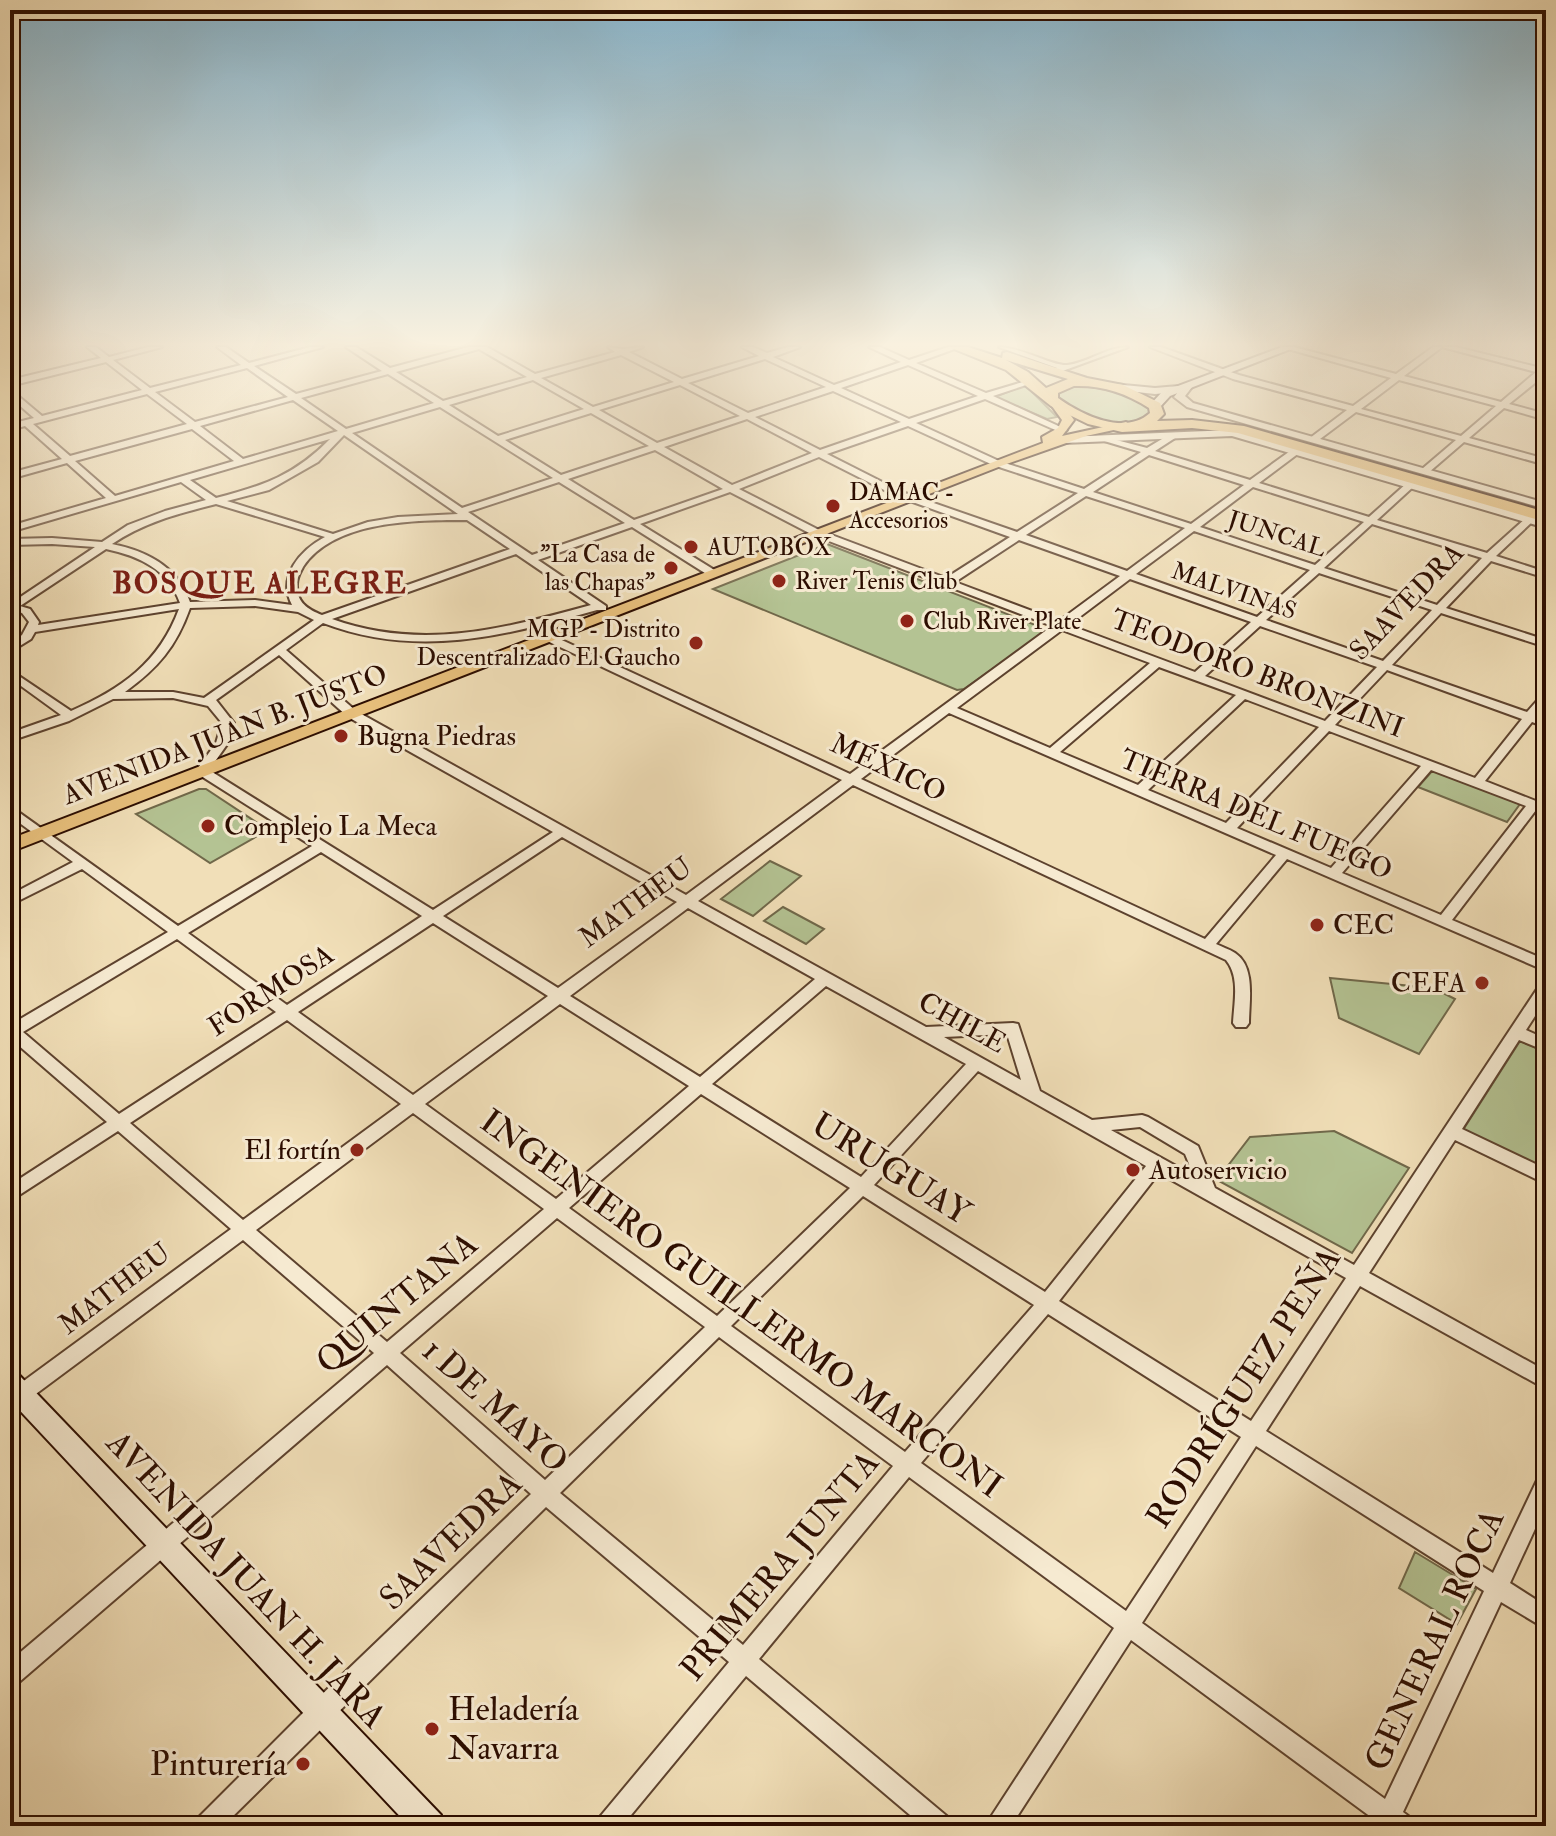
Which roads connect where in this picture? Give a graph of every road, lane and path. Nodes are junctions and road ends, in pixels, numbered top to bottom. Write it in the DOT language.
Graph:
graph roads {
  1 [pos="342,432"];
  2 [pos="37,433"];
  3 [pos="167,433"];
  4 [pos="200,433"];
  5 [pos="340,433"];
  6 [pos="343,433"];
  7 [pos="487,433"];
  8 [pos="518,433"];
  9 [pos="634,433"];
  10 [pos="700,433"];
  11 [pos="781,433"];
  12 [pos="885,433"];
  13 [pos="926,433"];
  14 [pos="1059,433"];
  15 [pos="1081,433"];
  16 [pos="1150,433"];
  17 [pos="1170,433"];
  18 [pos="1245,433"];
  19 [pos="1250,433"];
  20 [pos="1253,433"];
  21 [pos="1287,433"];
  22 [pos="1323,433"];
  23 [pos="1441,433"];
  24 [pos="1472,433"];
  25 [pos="1064,435"];
  26 [pos="1104,438"];
  27 [pos="497,439"];
  28 [pos="1464,439"];
  29 [pos="1313,440"];
  30 [pos="658,446"];
  31 [pos="1296,451"];
  32 [pos="1147,452"];
  33 [pos="823,454"];
  34 [pos="67,460"];
  35 [pos="241,462"];
  36 [pos="1546,462"];
  37 [pos="996,463"];
  38 [pos="1425,471"];
  39 [pos="10,476"];
  40 [pos="183,479"];
  41 [pos="561,479"];
  42 [pos="1251,484"];
  43 [pos="1410,485"];
  44 [pos="731,489"];
  45 [pos="1085,492"];
  46 [pos="908,497"];
  47 [pos="113,499"];
  48 [pos="218,501"];
  49 [pos="1545,508"];
  50 [pos="466,514"];
  51 [pos="1368,520"];
  52 [pos="1529,520"];
  53 [pos="632,523"];
  54 [pos="1546,525"];
  55 [pos="1192,528"];
  56 [pos="10,529"];
  57 [pos="817,533"];
  58 [pos="1018,536"];
  59 [pos="334,537"];
  60 [pos="10,542"];
  61 [pos="101,545"];
  62 [pos="517,550"];
  63 [pos="1489,557"];
  64 [pos="531,559"];
  65 [pos="1316,568"];
  66 [pos="712,573"];
  67 [pos="1128,575"];
  68 [pos="1546,575"];
  69 [pos="947,582"];
  70 [pos="186,605"];
  71 [pos="11,607"];
  72 [pos="301,609"];
  73 [pos="1439,609"];
  74 [pos="604,610"];
  75 [pos="322,619"];
  76 [pos="1258,621"];
  77 [pos="1060,625"];
  78 [pos="33,629"];
  79 [pos="547,637"];
  80 [pos="1546,644"];
  81 [pos="10,649"];
  82 [pos="280,650"];
  83 [pos="1158,662"];
  84 [pos="1385,666"];
  85 [pos="10,673"];
  86 [pos="1197,677"];
  87 [pos="1244,694"];
  88 [pos="109,696"];
  89 [pos="1546,697"];
  90 [pos="207,701"];
  91 [pos="947,708"];
  92 [pos="352,714"];
  93 [pos="70,716"];
  94 [pos="1531,717"];
  95 [pos="1546,723"];
  96 [pos="1327,726"];
  97 [pos="10,737"];
  98 [pos="1052,753"];
  99 [pos="1429,765"];
  100 [pos="202,771"];
  101 [pos="851,779"];
  102 [pos="1477,783"];
  103 [pos="1139,791"];
  104 [pos="1540,806"];
  105 [pos="10,810"];
  106 [pos="1228,829"];
  107 [pos="561,832"];
  108 [pos="42,833"];
  109 [pos="10,846"];
  110 [pos="320,847"];
  111 [pos="1285,853"];
  112 [pos="80,864"];
  113 [pos="1333,874"];
  114 [pos="10,901"];
  115 [pos="686,901"];
  116 [pos="431,917"];
  117 [pos="1443,922"];
  118 [pos="177,933"];
  119 [pos="1207,946"];
  120 [pos="1546,966"];
  121 [pos="825,979"];
  122 [pos="1546,988"];
  123 [pos="556,996"];
  124 [pos="286,1012"];
  125 [pos="1241,1023"];
  126 [pos="11,1032"];
  127 [pos="1516,1032"];
  128 [pos="922,1033"];
  129 [pos="1546,1045"];
  130 [pos="976,1063"];
  131 [pos="699,1087"];
  132 [pos="1033,1095"];
  133 [pos="411,1104"];
  134 [pos="118,1123"];
  135 [pos="1089,1126"];
  136 [pos="1452,1131"];
  137 [pos="1157,1164"];
  138 [pos="1546,1177"];
  139 [pos="862,1187"];
  140 [pos="10,1194"];
  141 [pos="1209,1194"];
  142 [pos="556,1209"];
  143 [pos="243,1229"];
  144 [pos="1355,1277"];
  145 [pos="1045,1305"];
  146 [pos="718,1324"];
  147 [pos="387,1353"];
  148 [pos="1546,1381"];
  149 [pos="14,1393"];
  150 [pos="1254,1434"];
  151 [pos="907,1464"];
  152 [pos="1546,1483"];
  153 [pos="546,1494"];
  154 [pos="163,1544"];
  155 [pos="1497,1588"];
  156 [pos="1546,1618"];
  157 [pos="1127,1625"];
  158 [pos="745,1659"];
  159 [pos="10,1675"];
  160 [pos="321,1711"];
  161 [pos="1392,1823"];
  162 [pos="206,1826"];
  163 [pos="430,1826"];
  164 [pos="607,1826"];
  165 [pos="941,1826"];
  166 [pos="997,1826"];
  1 -- 48 [label="street"];
  2 -- 34 [label="street"];
  3 -- 34 [label="street"];
  4 -- 35 [label="street"];
  5 -- 35 [label="street"];
  6 -- 50 [label="street"];
  7 -- 27 [label="street"];
  8 -- 27 [label="street"];
  9 -- 30 [label="street, TEODORO BRONZINI"];
  10 -- 30 [label="street"];
  11 -- 33 [label="street, MALVINAS"];
  12 -- 33 [label="street"];
  13 -- 37 [label="street, JUNCAL"];
  14 -- 25 [label="street"];
  15 -- 25 [label="main road, AVENIDA JUAN B. JUSTO"];
  16 -- 26 [label="street"];
  17 -- 32 [label="street"];
  18 -- 31 [label="street"];
  19 -- 49 [label="highway"];
  20 -- 49 [label="highway"];
  21 -- 29 [label="street"];
  22 -- 29 [label="street"];
  23 -- 28 [label="street"];
  24 -- 28 [label="street"];
  25 -- 26 [label="street"];
  25 -- 37 [label="main road, AVENIDA JUAN B. JUSTO"];
  26 -- 32 [label="street"];
  27 -- 41 [label="street"];
  28 -- 36 [label="street"];
  28 -- 38 [label="street"];
  29 -- 38 [label="street"];
  30 -- 41 [label="street"];
  30 -- 44 [label="street, TEODORO BRONZINI"];
  31 -- 42 [label="street, MATHEU"];
  31 -- 43 [label="street"];
  32 -- 42 [label="street"];
  32 -- 45 [label="street"];
  33 -- 44 [label="street"];
  33 -- 46 [label="street, MALVINAS"];
  34 -- 39 [label="street"];
  34 -- 47 [label="street"];
  35 -- 40 [label="street"];
  37 -- 45 [label="street, JUNCAL"];
  37 -- 46 [label="main road, AVENIDA JUAN B. JUSTO"];
  38 -- 49 [label="street"];
  40 -- 47 [label="street"];
  40 -- 48 [label="street"];
  41 -- 50 [label="street"];
  41 -- 53 [label="street"];
  42 -- 51 [label="street"];
  42 -- 55 [label="street, MATHEU"];
  43 -- 51 [label="street"];
  43 -- 52 [label="street"];
  44 -- 53 [label="street"];
  44 -- 57 [label="street, TEODORO BRONZINI"];
  45 -- 55 [label="street, JUNCAL"];
  45 -- 58 [label="street"];
  46 -- 57 [label="main road, AVENIDA JUAN B. JUSTO"];
  46 -- 58 [label="street, MALVINAS"];
  47 -- 56 [label="street"];
  48 -- 59 [label="street"];
  48 -- 61 [label="street"];
  50 -- 59 [label="street"];
  50 -- 62 [label="street"];
  51 -- 63 [label="street"];
  51 -- 65 [label="street"];
  52 -- 54 [label="street"];
  52 -- 63 [label="street, SAAVEDRA"];
  53 -- 64 [label="street"];
  53 -- 66 [label="street"];
  55 -- 65 [label="street, JUNCAL"];
  55 -- 67 [label="street, MATHEU"];
  57 -- 66 [label="main road, AVENIDA JUAN B. JUSTO"];
  57 -- 69 [label="street, TEODORO BRONZINI"];
  58 -- 67 [label="street, MALVINAS"];
  58 -- 69 [label="street"];
  59 -- 72 [label="street"];
  60 -- 61 [label="street"];
  61 -- 70 [label="street"];
  61 -- 71 [label="street"];
  62 -- 64 [label="street"];
  62 -- 75 [label="street"];
  63 -- 68 [label="street"];
  63 -- 73 [label="street, SAAVEDRA"];
  64 -- 74 [label="street"];
  65 -- 73 [label="street, JUNCAL"];
  65 -- 76 [label="street"];
  66 -- 74 [label="main road, AVENIDA JUAN B. JUSTO"];
  67 -- 76 [label="street, MALVINAS"];
  67 -- 77 [label="street, MATHEU"];
  69 -- 77 [label="street, TEODORO BRONZINI"];
  70 -- 72 [label="street"];
  70 -- 78 [label="street"];
  70 -- 88 [label="street"];
  71 -- 78 [label="street"];
  72 -- 75 [label="street"];
  73 -- 80 [label="street, JUNCAL"];
  73 -- 84 [label="street, SAAVEDRA"];
  74 -- 75 [label="street"];
  74 -- 79 [label="main road, AVENIDA JUAN B. JUSTO"];
  75 -- 82 [label="street"];
  76 -- 84 [label="street, MALVINAS"];
  76 -- 86 [label="street"];
  77 -- 83 [label="street, TEODORO BRONZINI"];
  77 -- 91 [label="street, MATHEU"];
  78 -- 81 [label="street"];
  79 -- 92 [label="main road, AVENIDA JUAN B. JUSTO"];
  79 -- 101 [label="street, MÉXICO"];
  82 -- 90 [label="street"];
  82 -- 92 [label="street, CHILE"];
  83 -- 86 [label="street, TEODORO BRONZINI"];
  83 -- 98 [label="street"];
  84 -- 94 [label="street, MALVINAS"];
  84 -- 96 [label="street, SAAVEDRA"];
  85 -- 93 [label="street"];
  86 -- 87 [label="street, TEODORO BRONZINI"];
  87 -- 96 [label="street, TEODORO BRONZINI"];
  87 -- 103 [label="street"];
  88 -- 90 [label="street"];
  88 -- 93 [label="street"];
  89 -- 94 [label="street"];
  90 -- 100 [label="street"];
  91 -- 98 [label="street, TIERRA DEL FUEGO"];
  91 -- 101 [label="street, MATHEU"];
  92 -- 100 [label="main road, AVENIDA JUAN B. JUSTO"];
  92 -- 107 [label="street, CHILE"];
  93 -- 97 [label="street"];
  94 -- 95 [label="street, MALVINAS"];
  94 -- 102 [label="street"];
  96 -- 99 [label="street, TEODORO BRONZINI"];
  96 -- 106 [label="street, SAAVEDRA"];
  98 -- 103 [label="street, TIERRA DEL FUEGO"];
  99 -- 102 [label="street, TEODORO BRONZINI"];
  99 -- 113 [label="street"];
  100 -- 108 [label="main road, AVENIDA JUAN B. JUSTO"];
  100 -- 110 [label="street, URUGUAY"];
  101 -- 115 [label="street, MATHEU"];
  101 -- 119 [label="street, MÉXICO"];
  102 -- 104 [label="street, TEODORO BRONZINI"];
  103 -- 106 [label="street, TIERRA DEL FUEGO"];
  104 -- 117 [label="street"];
  105 -- 108 [label="street, INGENIERO GUILLERMO MARCONI"];
  106 -- 111 [label="street, TIERRA DEL FUEGO"];
  107 -- 115 [label="street, CHILE"];
  107 -- 116 [label="street, FORMOSA"];
  108 -- 109 [label="main road, AVENIDA JUAN B. JUSTO"];
  108 -- 112 [label="street, INGENIERO GUILLERMO MARCONI"];
  110 -- 116 [label="street, URUGUAY"];
  110 -- 118 [label="street"];
  111 -- 113 [label="street, TIERRA DEL FUEGO"];
  111 -- 119 [label="street"];
  112 -- 114 [label="street"];
  112 -- 118 [label="street, INGENIERO GUILLERMO MARCONI"];
  113 -- 117 [label="street, TIERRA DEL FUEGO"];
  115 -- 121 [label="street, CHILE"];
  115 -- 123 [label="street, MATHEU"];
  116 -- 123 [label="street, URUGUAY"];
  116 -- 124 [label="street, FORMOSA"];
  117 -- 120 [label="street, TIERRA DEL FUEGO"];
  118 -- 124 [label="street, INGENIERO GUILLERMO MARCONI"];
  118 -- 126 [label="street"];
  119 -- 125 [label="street, MÉXICO"];
  121 -- 128 [label="street, CHILE"];
  121 -- 131 [label="street, QUINTANA"];
  122 -- 127 [label="street, RODRÍGUEZ PEÑA"];
  123 -- 131 [label="street, URUGUAY"];
  123 -- 133 [label="street, MATHEU"];
  124 -- 133 [label="street, INGENIERO GUILLERMO MARCONI"];
  124 -- 134 [label="street, FORMOSA"];
  126 -- 134 [label="street, 1 DE MAYO"];
  127 -- 129 [label="street"];
  127 -- 136 [label="street, RODRÍGUEZ PEÑA"];
  128 -- 130 [label="street, CHILE"];
  128 -- 132 [label="street"];
  130 -- 132 [label="street, CHILE"];
  130 -- 139 [label="street, SAAVEDRA"];
  131 -- 139 [label="street, URUGUAY"];
  131 -- 142 [label="street, QUINTANA"];
  132 -- 135 [label="street, CHILE"];
  133 -- 142 [label="street, INGENIERO GUILLERMO MARCONI"];
  133 -- 143 [label="street, MATHEU"];
  134 -- 140 [label="street, FORMOSA"];
  134 -- 143 [label="street, 1 DE MAYO"];
  135 -- 137 [label="street, CHILE"];
  135 -- 141 [label="street"];
  136 -- 138 [label="street"];
  136 -- 144 [label="street, RODRÍGUEZ PEÑA"];
  137 -- 141 [label="street, CHILE"];
  137 -- 145 [label="street, PRIMERA JUNTA"];
  139 -- 145 [label="street, URUGUAY"];
  139 -- 146 [label="street, SAAVEDRA"];
  141 -- 144 [label="street, CHILE"];
  142 -- 146 [label="street, INGENIERO GUILLERMO MARCONI"];
  142 -- 147 [label="street, QUINTANA"];
  143 -- 147 [label="street, 1 DE MAYO"];
  143 -- 149 [label="street, MATHEU"];
  144 -- 148 [label="street, CHILE"];
  144 -- 150 [label="street, RODRÍGUEZ PEÑA"];
  145 -- 150 [label="street, URUGUAY"];
  145 -- 151 [label="street, PRIMERA JUNTA"];
  146 -- 151 [label="street, INGENIERO GUILLERMO MARCONI"];
  146 -- 153 [label="street, SAAVEDRA"];
  147 -- 153 [label="street, 1 DE MAYO"];
  147 -- 154 [label="street, QUINTANA"];
  149 -- 154 [label="main road, AVENIDA JUAN H. JARA"];
  150 -- 155 [label="street, URUGUAY"];
  150 -- 157 [label="street, RODRÍGUEZ PEÑA"];
  151 -- 157 [label="street, INGENIERO GUILLERMO MARCONI"];
  151 -- 158 [label="street, PRIMERA JUNTA"];
  152 -- 155 [label="street, GENERAL ROCA"];
  153 -- 158 [label="street, 1 DE MAYO"];
  153 -- 160 [label="street, SAAVEDRA"];
  154 -- 159 [label="street, QUINTANA"];
  154 -- 160 [label="main road, AVENIDA JUAN H. JARA"];
  155 -- 156 [label="street, URUGUAY"];
  155 -- 161 [label="street, GENERAL ROCA"];
  157 -- 161 [label="street, INGENIERO GUILLERMO MARCONI"];
  157 -- 166 [label="street, RODRÍGUEZ PEÑA"];
  158 -- 164 [label="street, PRIMERA JUNTA"];
  158 -- 165 [label="street, 1 DE MAYO"];
  160 -- 162 [label="street, SAAVEDRA"];
  160 -- 163 [label="main road, AVENIDA JUAN H. JARA"];
}
